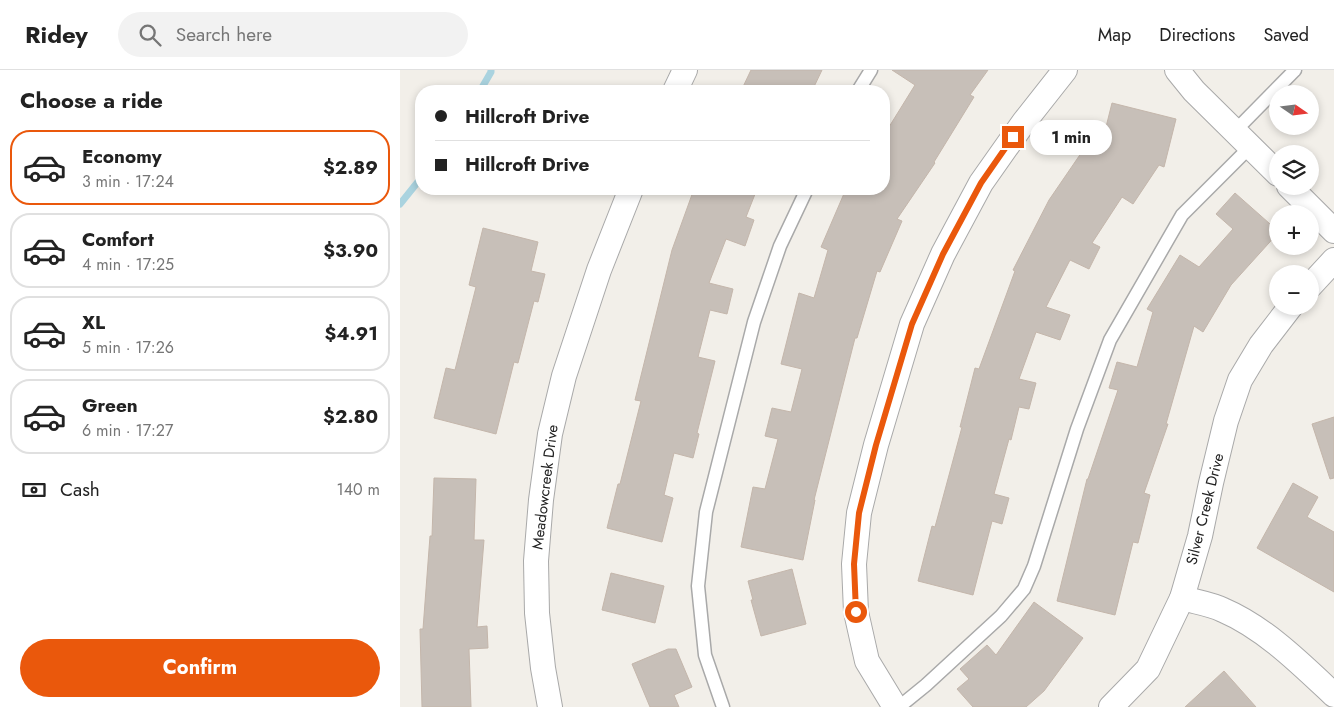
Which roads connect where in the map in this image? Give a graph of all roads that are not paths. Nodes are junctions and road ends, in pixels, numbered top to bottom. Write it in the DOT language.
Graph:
graph roads {
  1 [pos="685,70"];
  2 [pos="871,70"];
  3 [pos="1065,70"];
  4 [pos="1177,70"];
  5 [pos="1295,70"];
  6 [pos="678,85"];
  7 [pos="862,85"];
  8 [pos="1242,139"];
  9 [pos="1269,165"];
  10 [pos="629,195"];
  11 [pos="804,195"];
  12 [pos="1298,195"];
  13 [pos="1334,231"];
  14 [pos="1334,260"];
  15 [pos="1319,276"];
  16 [pos="1284,315"];
  17 [pos="1182,598"];
  18 [pos="1334,696"];
  19 [pos="1120,704"];
  20 [pos="550,707"];
  21 [pos="723,707"];
  22 [pos="895,707"];
  23 [pos="899,707"];
  1 -- 6 [label="street"];
  2 -- 7 [label="lane"];
  3 -- 22 [label="street"];
  4 -- 8 [label="street"];
  5 -- 8 [label="lane"];
  8 -- 9 [label="street"];
  8 -- 23 [label="lane"];
  10 -- 20 [label="street, Meadowcreek Drive"];
  11 -- 21 [label="lane"];
  12 -- 13 [label="street"];
  14 -- 15 [label="street"];
  16 -- 17 [label="street, Silver Creek Drive"];
  17 -- 18 [label="street"];
  17 -- 19 [label="street, Silver Creek Drive"];
}
